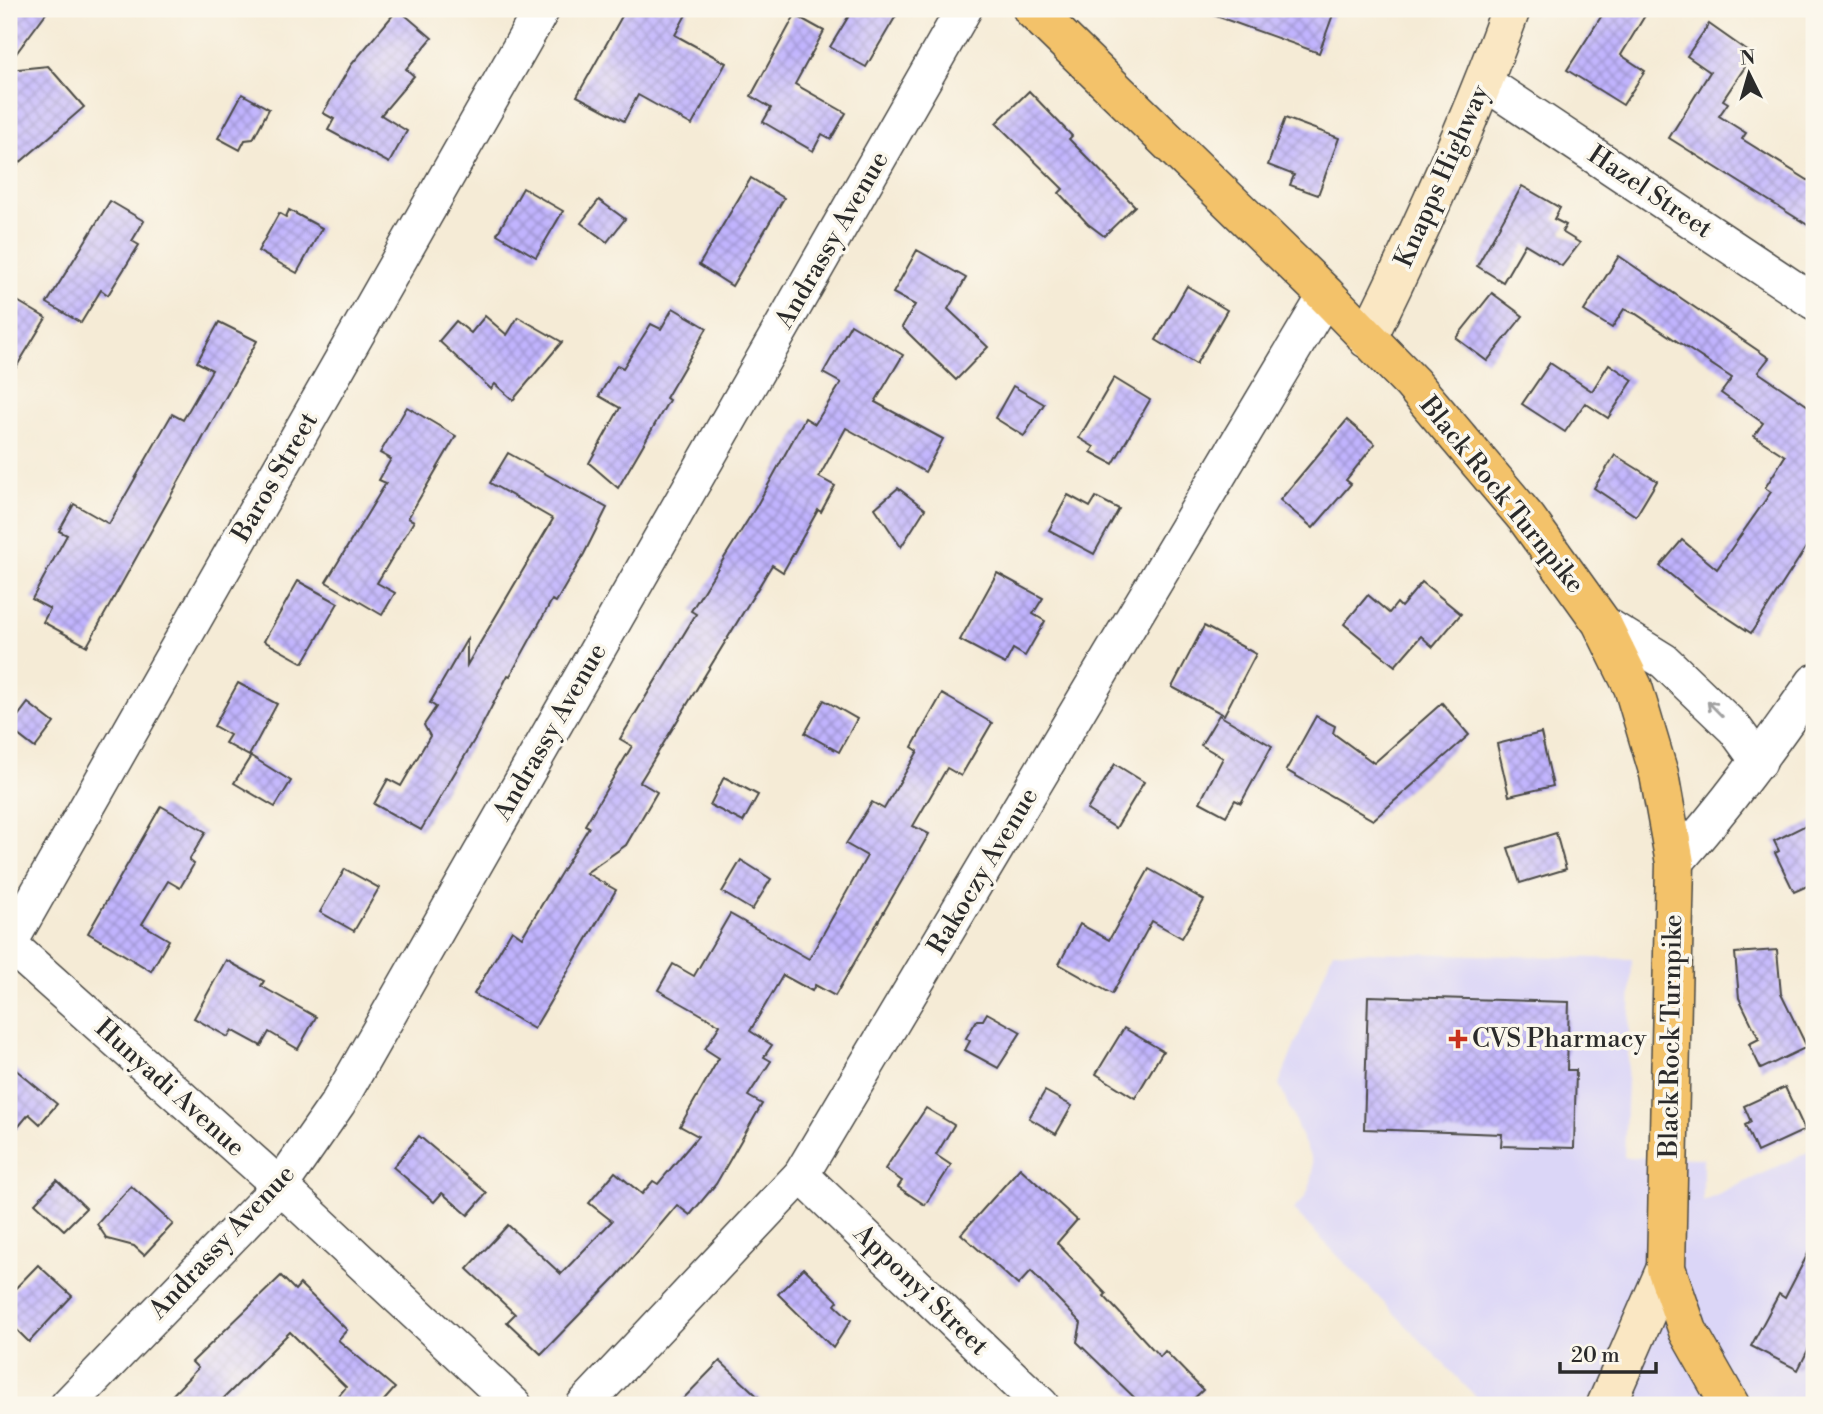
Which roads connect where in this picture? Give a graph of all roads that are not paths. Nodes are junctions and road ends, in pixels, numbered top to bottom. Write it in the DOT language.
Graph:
graph roads {
  1 [pos="542,9"];
  2 [pos="964,9"];
  3 [pos="1031,9"];
  4 [pos="1511,9"];
  5 [pos="1484,82"];
  6 [pos="1326,295"];
  7 [pos="1814,302"];
  8 [pos="1367,340"];
  9 [pos="1601,622"];
  10 [pos="1814,682"];
  11 [pos="1759,762"];
  12 [pos="1675,863"];
  13 [pos="9,944"];
  14 [pos="801,1175"];
  15 [pos="280,1186"];
  16 [pos="1666,1268"];
  17 [pos="68,1405"];
  18 [pos="514,1405"];
  19 [pos="584,1405"];
  20 [pos="1041,1405"];
  21 [pos="1606,1405"];
  22 [pos="1730,1405"];
  1 -- 13 [label="street, Baros Street"];
  2 -- 15 [label="street, Andrassy Avenue"];
  3 -- 6 [label="main road, Black Rock Turnpike"];
  4 -- 5 [label="street, Knapps Highway"];
  5 -- 7 [label="street, Hazel Street"];
  5 -- 8 [label="street, Knapps Highway"];
  6 -- 8 [label="main road, Black Rock Turnpike"];
  6 -- 14 [label="street, Rakoczy Avenue"];
  8 -- 9 [label="main road, Black Rock Turnpike"];
  11 -- 9 [label="street, one-way"];
  9 -- 12 [label="main road, Black Rock Turnpike"];
  10 -- 11 [label="street"];
  11 -- 12 [label="street"];
  12 -- 16 [label="main road, Black Rock Turnpike"];
  13 -- 15 [label="street, Hunyadi Avenue"];
  14 -- 19 [label="street, Rakoczy Avenue"];
  14 -- 20 [label="street, Apponyi Street"];
  15 -- 17 [label="street, Andrassy Avenue"];
  15 -- 18 [label="street, Hunyadi Avenue"];
  16 -- 21 [label="street"];
  16 -- 22 [label="main road, Black Rock Turnpike"];
}
